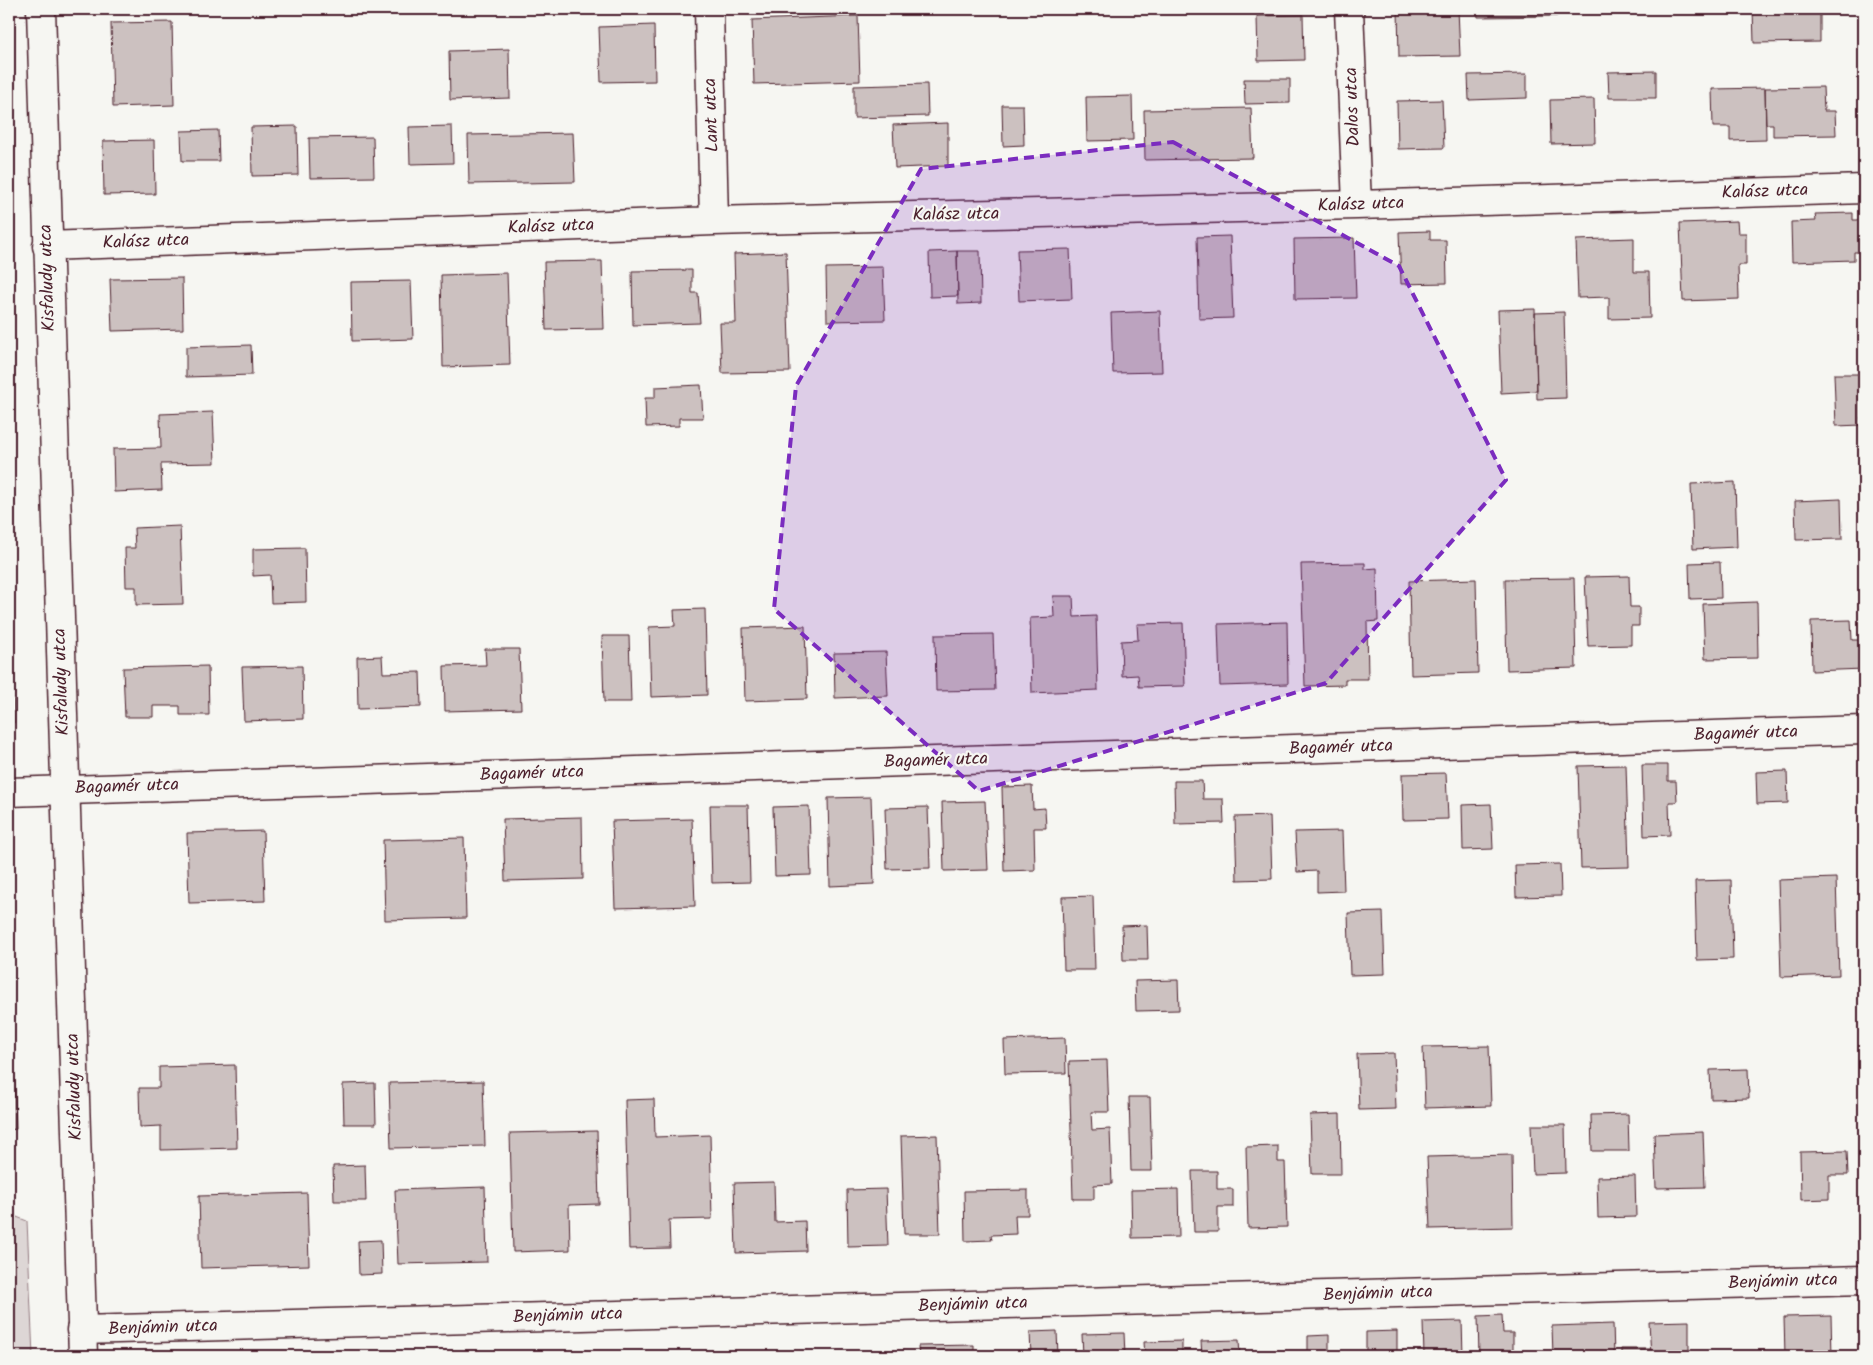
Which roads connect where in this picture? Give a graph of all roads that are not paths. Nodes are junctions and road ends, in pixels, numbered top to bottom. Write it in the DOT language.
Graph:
graph roads {
  1 [pos="40,9"];
  2 [pos="709,9"];
  3 [pos="1349,9"];
  4 [pos="1864,189"];
  5 [pos="1357,205"];
  6 [pos="714,221"];
  7 [pos="47,246"];
  8 [pos="1864,730"];
  9 [pos="66,789"];
  10 [pos="9,792"];
  11 [pos="1864,1280"];
  12 [pos="82,1343"];
  1 -- 7 [label="street, Kisfaludy utca"];
  2 -- 6 [label="street, Lant utca"];
  3 -- 5 [label="street, Dalos utca"];
  4 -- 5 [label="street, Kalász utca"];
  5 -- 6 [label="street, Kalász utca"];
  6 -- 7 [label="street, Kalász utca"];
  7 -- 9 [label="street, Kisfaludy utca"];
  8 -- 9 [label="street, Bagamér utca"];
  9 -- 10 [label="street, Bagamér utca"];
  9 -- 12 [label="street, Kisfaludy utca"];
  11 -- 12 [label="street, Benjámin utca"];
}
